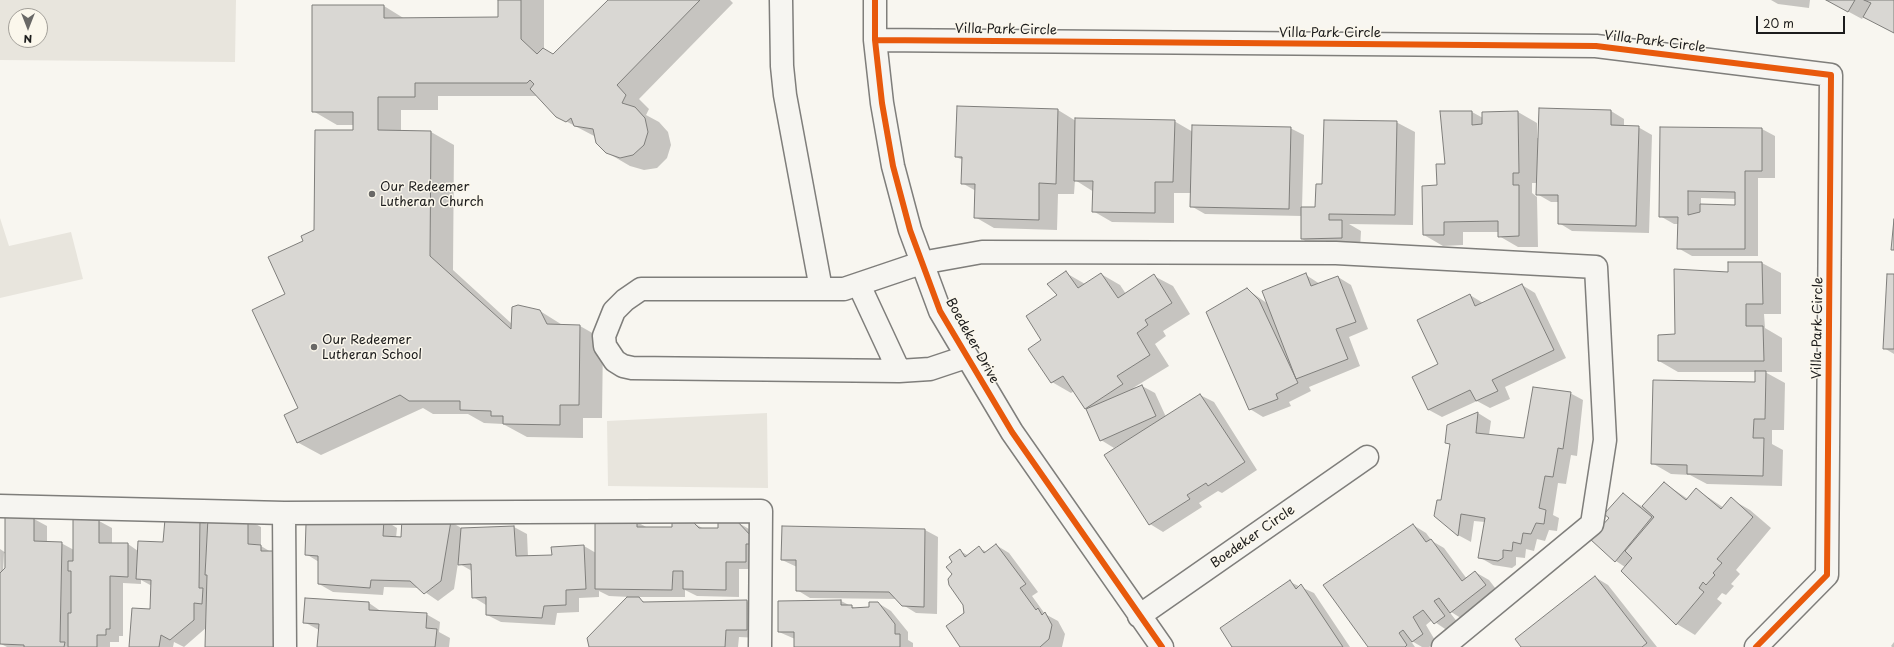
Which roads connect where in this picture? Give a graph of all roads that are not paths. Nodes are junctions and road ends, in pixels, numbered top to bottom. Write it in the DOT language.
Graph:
graph roads {
  1 [pos="781,0"];
  2 [pos="875,0"];
  3 [pos="875,40"];
  4 [pos="921,263"];
  5 [pos="859,285"];
  6 [pos="821,289"];
  7 [pos="966,356"];
  8 [pos="899,371"];
  9 [pos="1367,457"];
  10 [pos="0,506"];
  11 [pos="284,513"];
  12 [pos="1140,616"];
  13 [pos="285,647"];
  14 [pos="760,647"];
  15 [pos="1162,647"];
  16 [pos="1443,647"];
  17 [pos="1756,647"];
  1 -- 6 [label="street"];
  2 -- 3 [label="street, Boedeker Drive"];
  3 -- 4 [label="street, Boedeker Drive"];
  3 -- 17 [label="street, Villa Park Circle"];
  4 -- 5 [label="street"];
  4 -- 7 [label="street, Boedeker Drive"];
  4 -- 16 [label="street"];
  5 -- 6 [label="street"];
  5 -- 8 [label="street"];
  6 -- 8 [label="street"];
  7 -- 8 [label="street"];
  7 -- 12 [label="street, Boedeker Drive"];
  9 -- 12 [label="street, Boedeker Circle"];
  10 -- 11 [label="street"];
  11 -- 13 [label="street"];
  11 -- 14 [label="street"];
  12 -- 15 [label="street, Boedeker Drive"];
}
